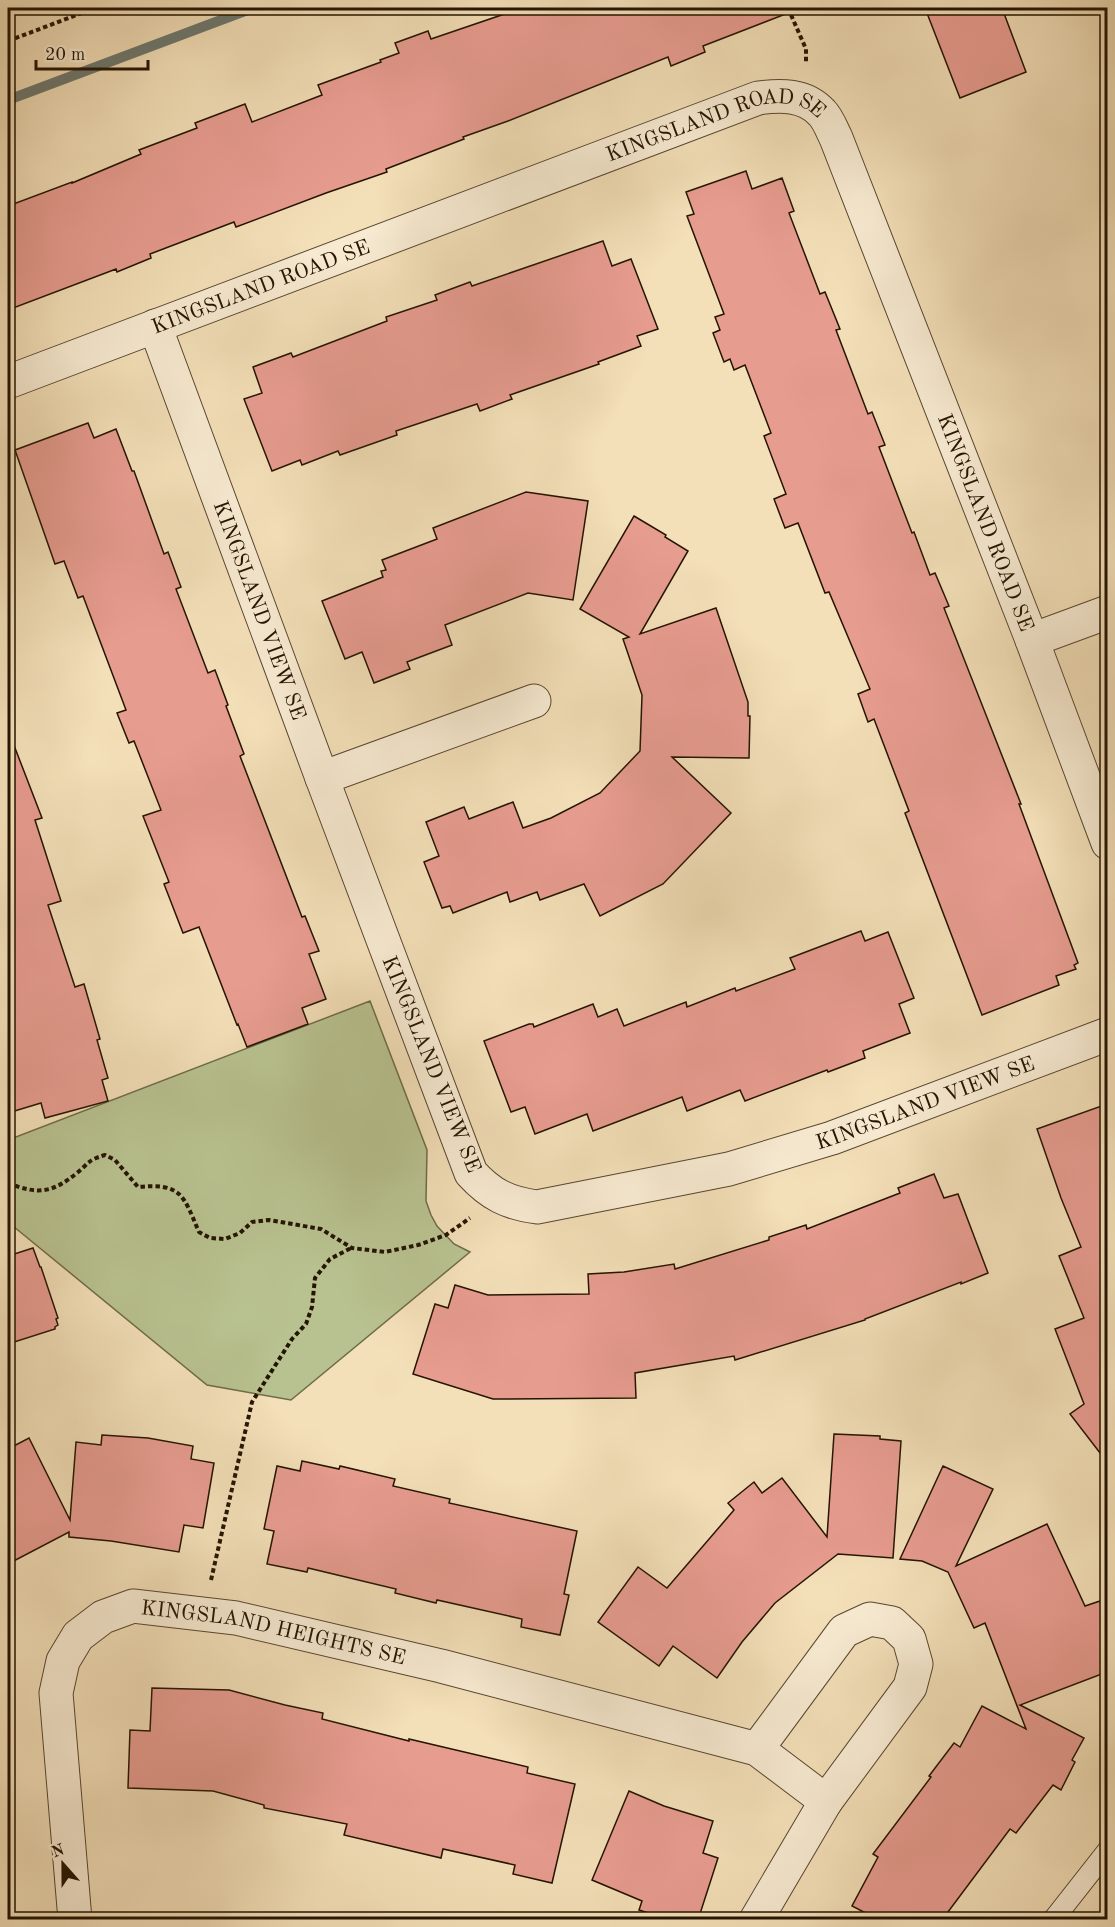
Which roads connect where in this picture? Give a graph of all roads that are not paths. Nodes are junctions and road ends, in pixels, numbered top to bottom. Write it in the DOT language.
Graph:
graph roads {
  1 [pos="155,326"];
  2 [pos="8,382"];
  3 [pos="1107,612"];
  4 [pos="1032,640"];
  5 [pos="534,701"];
  6 [pos="322,778"];
  7 [pos="1107,843"];
  8 [pos="1107,1034"];
  9 [pos="757,1749"];
  10 [pos="826,1801"];
  11 [pos="1107,1850"];
  12 [pos="75,1920"];
  13 [pos="756,1920"];
  14 [pos="1053,1920"];
  1 -- 2 [label="street, KINGSLAND ROAD SE"];
  1 -- 4 [label="street, KINGSLAND ROAD SE"];
  1 -- 6 [label="street, KINGSLAND VIEW SE"];
  3 -- 4 [label="street"];
  4 -- 7 [label="street, KINGSLAND ROAD SE"];
  5 -- 6 [label="street"];
  6 -- 8 [label="street, KINGSLAND VIEW SE"];
  9 -- 10 [label="street, KINGSLAND HEIGHTS SE"];
  9 -- 10 [label="street"];
  9 -- 12 [label="street, KINGSLAND HEIGHTS SE"];
  10 -- 13 [label="street"];
  11 -- 14 [label="lane"];
}
